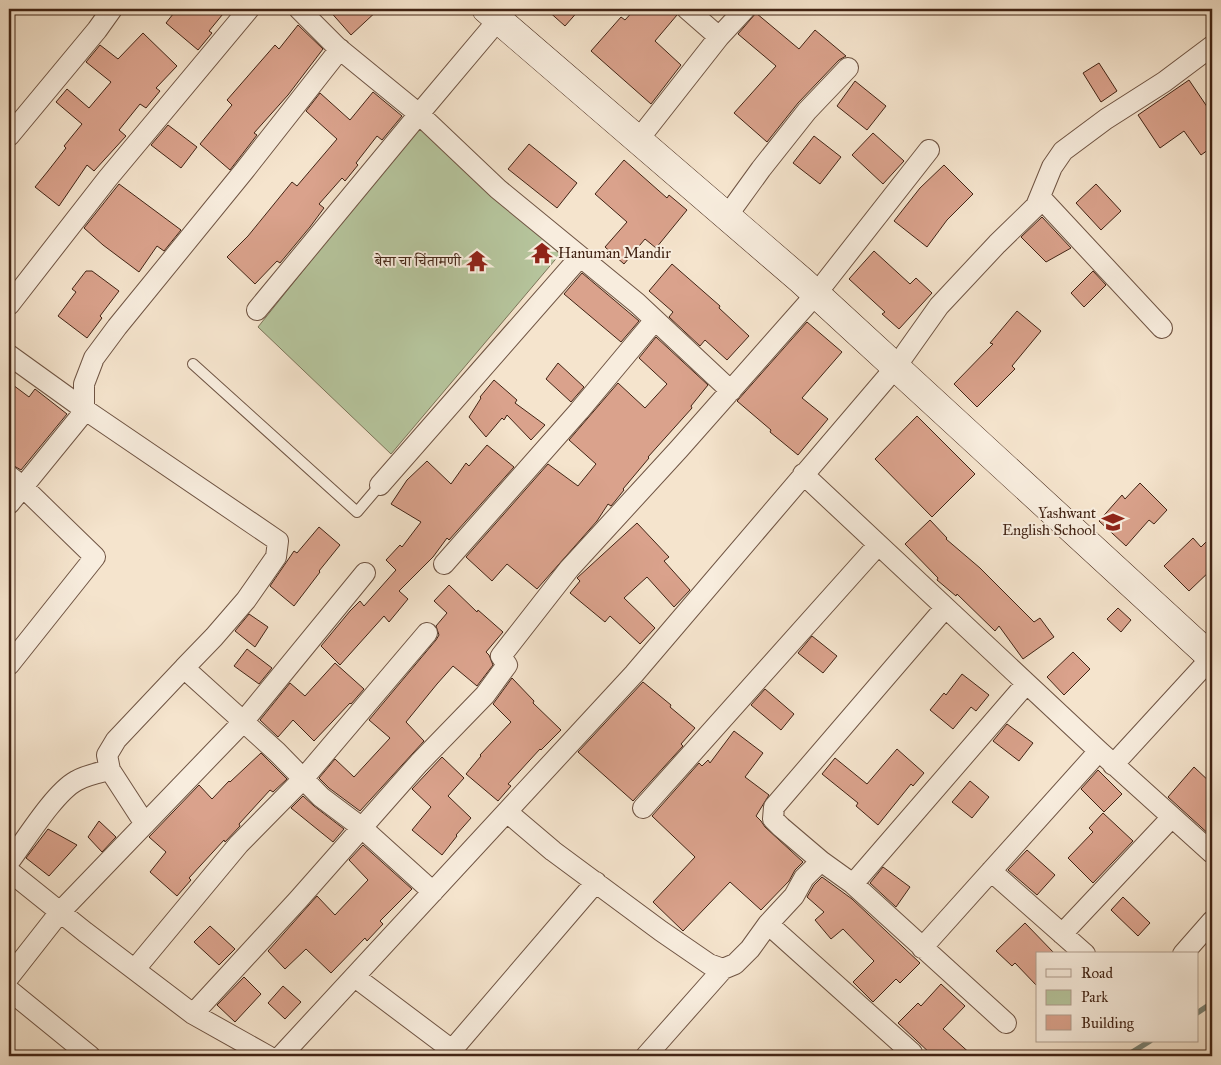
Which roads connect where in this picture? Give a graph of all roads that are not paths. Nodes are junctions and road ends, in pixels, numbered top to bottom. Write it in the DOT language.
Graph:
graph roads {
  1 [pos="112,9"];
  2 [pos="249,9"];
  3 [pos="299,9"];
  4 [pos="687,9"];
  5 [pos="745,9"];
  6 [pos="493,14"];
  7 [pos="719,37"];
  8 [pos="1212,46"];
  9 [pos="340,49"];
  10 [pos="848,68"];
  11 [pos="419,114"];
  12 [pos="9,136"];
  13 [pos="638,140"];
  14 [pos="929,150"];
  15 [pos="1040,196"];
  16 [pos="727,216"];
  17 [pos="580,257"];
  18 [pos="816,294"];
  19 [pos="9,305"];
  20 [pos="257,310"];
  21 [pos="655,320"];
  22 [pos="1162,328"];
  23 [pos="9,355"];
  24 [pos="192,364"];
  25 [pos="896,368"];
  26 [pos="731,391"];
  27 [pos="84,409"];
  28 [pos="803,474"];
  29 [pos="15,481"];
  30 [pos="380,485"];
  31 [pos="9,504"];
  32 [pos="878,545"];
  33 [pos="444,564"];
  34 [pos="365,573"];
  35 [pos="945,608"];
  36 [pos="427,633"];
  37 [pos="1212,658"];
  38 [pos="9,665"];
  39 [pos="184,668"];
  40 [pos="1026,684"];
  41 [pos="243,722"];
  42 [pos="1106,758"];
  43 [pos="110,770"];
  44 [pos="303,779"];
  45 [pos="643,808"];
  46 [pos="506,812"];
  47 [pos="1172,817"];
  48 [pos="145,824"];
  49 [pos="361,828"];
  50 [pos="1212,853"];
  51 [pos="821,861"];
  52 [pos="9,862"];
  53 [pos="9,871"];
  54 [pos="991,871"];
  55 [pos="596,882"];
  56 [pos="853,884"];
  57 [pos="433,892"];
  58 [pos="60,912"];
  59 [pos="1212,921"];
  60 [pos="768,924"];
  61 [pos="1062,934"];
  62 [pos="922,948"];
  63 [pos="1083,952"];
  64 [pos="1185,952"];
  65 [pos="723,968"];
  66 [pos="135,969"];
  67 [pos="9,977"];
  68 [pos="355,977"];
  69 [pos="9,990"];
  70 [pos="193,1014"];
  71 [pos="1006,1023"];
  72 [pos="456,1053"];
  73 [pos="912,1053"];
  74 [pos="90,1056"];
  75 [pos="268,1056"];
  76 [pos="281,1056"];
  77 [pos="646,1056"];
  1 -- 12 [label="street"];
  2 -- 19 [label="street"];
  3 -- 9 [label="street"];
  4 -- 7 [label="street"];
  5 -- 7 [label="street"];
  6 -- 11 [label="street"];
  6 -- 13 [label="street"];
  7 -- 13 [label="street"];
  8 -- 15 [label="street"];
  9 -- 11 [label="street"];
  9 -- 27 [label="street"];
  10 -- 16 [label="street"];
  11 -- 17 [label="street"];
  11 -- 20 [label="street"];
  13 -- 16 [label="street"];
  14 -- 18 [label="street"];
  15 -- 22 [label="street"];
  15 -- 25 [label="street"];
  16 -- 18 [label="street"];
  17 -- 21 [label="street"];
  17 -- 30 [label="street"];
  18 -- 25 [label="street"];
  18 -- 26 [label="street"];
  21 -- 26 [label="street"];
  21 -- 33 [label="street"];
  23 -- 27 [label="street"];
  24 -- 30 [label="lane"];
  25 -- 28 [label="street"];
  25 -- 37 [label="street"];
  26 -- 49 [label="street"];
  27 -- 29 [label="street"];
  27 -- 39 [label="street"];
  28 -- 32 [label="street"];
  28 -- 46 [label="street"];
  29 -- 31 [label="street"];
  29 -- 38 [label="street"];
  32 -- 35 [label="street"];
  32 -- 45 [label="street"];
  34 -- 41 [label="street"];
  35 -- 40 [label="street"];
  35 -- 51 [label="street"];
  36 -- 44 [label="street"];
  37 -- 42 [label="street"];
  39 -- 41 [label="street"];
  39 -- 43 [label="street"];
  40 -- 42 [label="street"];
  40 -- 56 [label="street"];
  41 -- 44 [label="street"];
  41 -- 48 [label="street"];
  42 -- 47 [label="street"];
  42 -- 54 [label="street"];
  43 -- 48 [label="street"];
  43 -- 52 [label="street"];
  44 -- 49 [label="street"];
  44 -- 66 [label="street"];
  46 -- 55 [label="street"];
  46 -- 57 [label="street"];
  47 -- 50 [label="street"];
  47 -- 61 [label="street"];
  48 -- 58 [label="street"];
  49 -- 57 [label="street"];
  49 -- 70 [label="street"];
  51 -- 56 [label="street"];
  51 -- 60 [label="street"];
  53 -- 58 [label="street"];
  54 -- 61 [label="street"];
  54 -- 62 [label="street"];
  55 -- 65 [label="street"];
  55 -- 72 [label="street"];
  56 -- 62 [label="street"];
  57 -- 68 [label="street"];
  58 -- 66 [label="street"];
  58 -- 67 [label="street"];
  59 -- 64 [label="street"];
  60 -- 65 [label="street"];
  60 -- 73 [label="street"];
  61 -- 63 [label="street"];
  62 -- 71 [label="street"];
  65 -- 77 [label="street"];
  66 -- 70 [label="street"];
  68 -- 72 [label="street"];
  68 -- 76 [label="street"];
  69 -- 74 [label="street"];
  70 -- 75 [label="street"];
}
